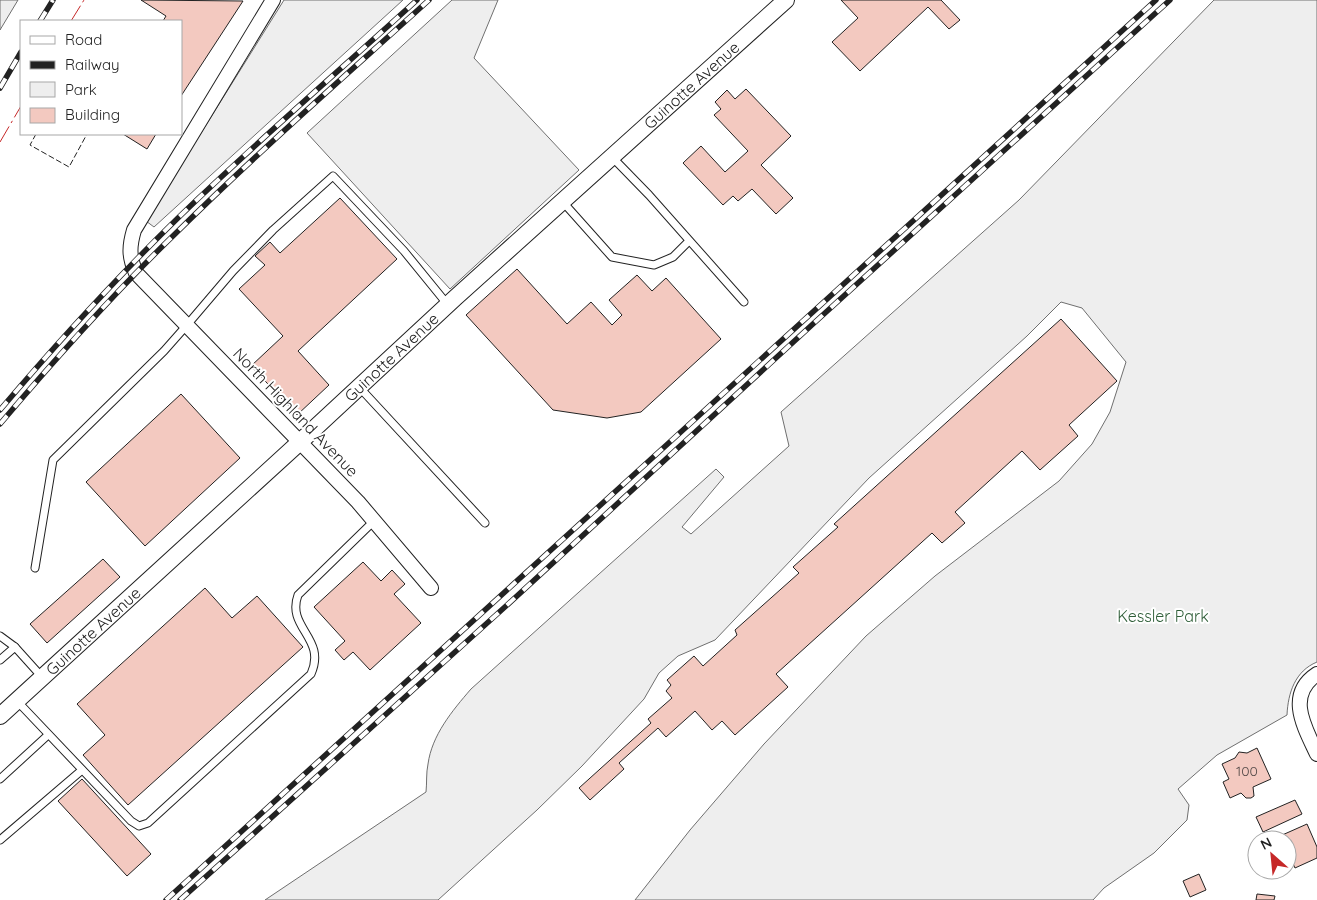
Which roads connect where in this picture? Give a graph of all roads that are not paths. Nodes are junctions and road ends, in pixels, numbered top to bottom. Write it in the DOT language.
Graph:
graph roads {
  1 [pos="273,0"];
  2 [pos="786,0"];
  3 [pos="612,156"];
  4 [pos="562,202"];
  5 [pos="689,241"];
  6 [pos="744,302"];
  7 [pos="448,305"];
  8 [pos="187,325"];
  9 [pos="360,387"];
  10 [pos="301,442"];
  11 [pos="374,521"];
  12 [pos="485,523"];
  13 [pos="36,568"];
  14 [pos="432,588"];
  15 [pos="0,636"];
  16 [pos="14,648"];
  17 [pos="0,660"];
  18 [pos="1317,674"];
  19 [pos="42,678"];
  20 [pos="17,701"];
  21 [pos="0,716"];
  22 [pos="48,735"];
  23 [pos="1317,754"];
  24 [pos="82,770"];
  25 [pos="0,779"];
  26 [pos="0,840"];
  1 -- 8 [label="street, North Highland Avenue"];
  2 -- 3 [label="street, Guinotte Avenue"];
  3 -- 4 [label="street, Guinotte Avenue"];
  3 -- 5 [label="lane"];
  4 -- 5 [label="lane"];
  4 -- 7 [label="street, Guinotte Avenue"];
  5 -- 6 [label="lane"];
  7 -- 8 [label="lane"];
  7 -- 9 [label="street, Guinotte Avenue"];
  8 -- 10 [label="street, North Highland Avenue"];
  8 -- 13 [label="lane"];
  9 -- 10 [label="street, Guinotte Avenue"];
  9 -- 12 [label="lane"];
  10 -- 11 [label="street, North Highland Avenue"];
  10 -- 19 [label="street, Guinotte Avenue"];
  11 -- 14 [label="street, North Highland Avenue"];
  11 -- 24 [label="lane"];
  15 -- 16 [label="lane"];
  16 -- 17 [label="lane"];
  16 -- 19 [label="lane"];
  18 -- 23 [label="street"];
  19 -- 20 [label="street, Guinotte Avenue"];
  20 -- 21 [label="street, Guinotte Avenue"];
  20 -- 22 [label="lane"];
  22 -- 24 [label="lane"];
  22 -- 25 [label="lane"];
  24 -- 26 [label="lane"];
}
